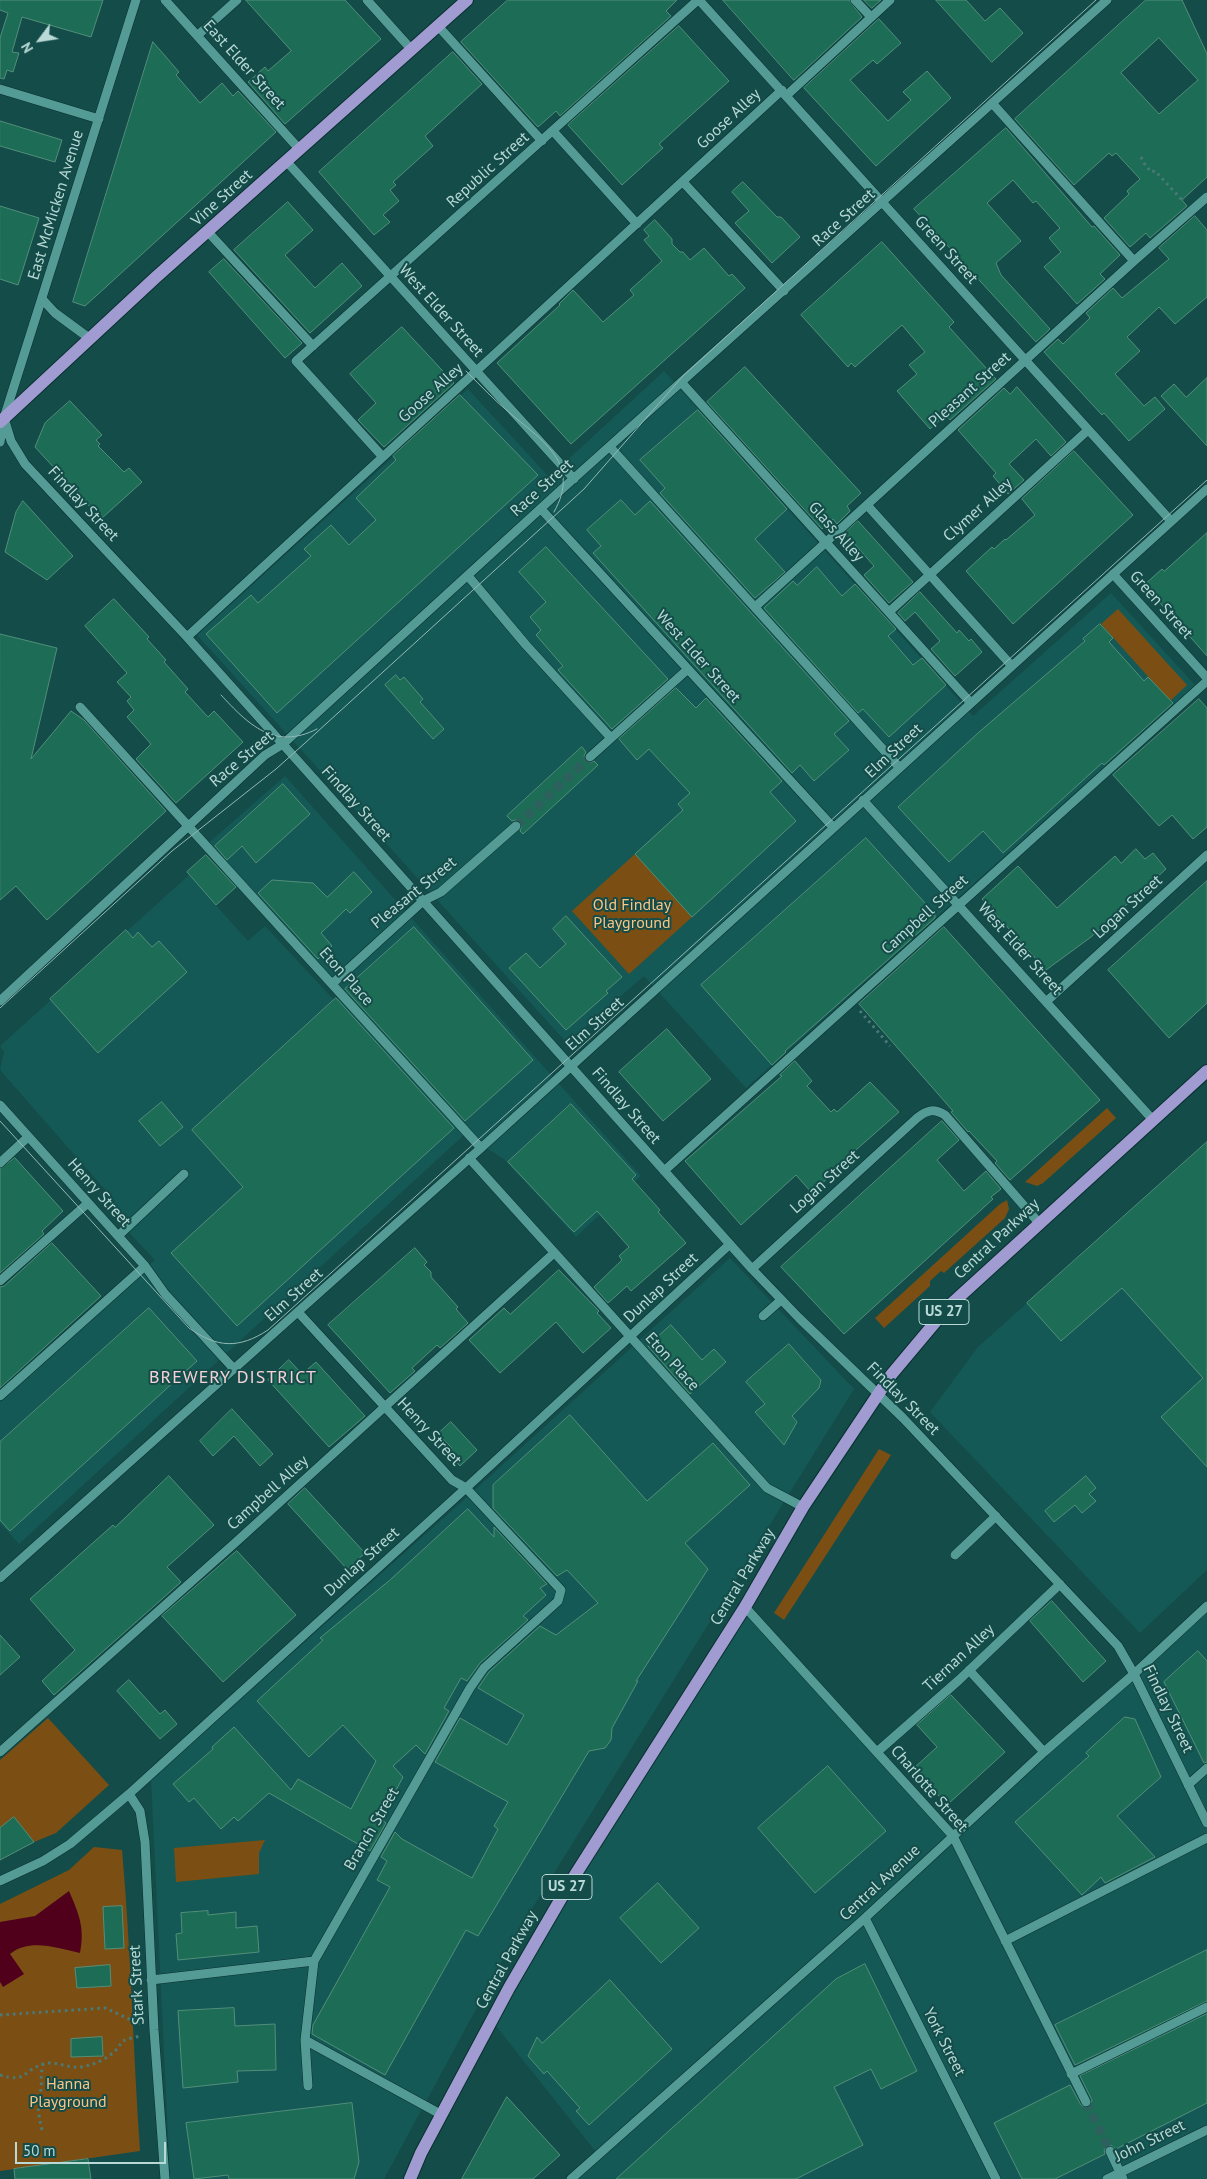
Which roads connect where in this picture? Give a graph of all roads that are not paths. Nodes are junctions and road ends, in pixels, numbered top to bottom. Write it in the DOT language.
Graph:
graph roads {
  1 [pos="136,0"];
  2 [pos="165,0"];
  3 [pos="237,0"];
  4 [pos="367,0"];
  5 [pos="467,0"];
  6 [pos="699,0"];
  7 [pos="856,0"];
  8 [pos="890,0"];
  9 [pos="1107,0"];
  10 [pos="871,17"];
  11 [pos="438,26"];
  12 [pos="198,35"];
  13 [pos="411,49"];
  14 [pos="0,90"];
  15 [pos="785,92"];
  16 [pos="992,103"];
  17 [pos="99,119"];
  18 [pos="554,131"];
  19 [pos="542,141"];
  20 [pos="300,150"];
  21 [pos="287,162"];
  22 [pos="683,182"];
  23 [pos="1207,197"];
  24 [pos="884,202"];
  25 [pos="636,224"];
  26 [pos="208,232"];
  27 [pos="1134,261"];
  28 [pos="390,276"];
  29 [pos="784,291"];
  30 [pos="43,300"];
  31 [pos="89,338"];
  32 [pos="313,346"];
  33 [pos="1025,360"];
  34 [pos="476,372"];
  35 [pos="681,382"];
  36 [pos="2,420"];
  37 [pos="1088,430"];
  38 [pos="0,442"];
  39 [pos="610,447"];
  40 [pos="382,456"];
  41 [pos="574,479"];
  42 [pos="1207,488"];
  43 [pos="867,505"];
  44 [pos="541,508"];
  45 [pos="1171,521"];
  46 [pos="825,543"];
  47 [pos="1113,574"];
  48 [pos="468,576"];
  49 [pos="929,576"];
  50 [pos="755,607"];
  51 [pos="888,612"];
  52 [pos="187,637"];
  53 [pos="1011,665"];
  54 [pos="688,669"];
  55 [pos="1207,679"];
  56 [pos="970,702"];
  57 [pos="80,707"];
  58 [pos="611,738"];
  59 [pos="283,744"];
  60 [pos="590,757"];
  61 [pos="899,766"];
  62 [pos="863,800"];
  63 [pos="188,826"];
  64 [pos="516,826"];
  65 [pos="833,827"];
  66 [pos="1207,855"];
  67 [pos="423,901"];
  68 [pos="959,905"];
  69 [pos="332,984"];
  70 [pos="0,1001"];
  71 [pos="1047,1001"];
  72 [pos="571,1067"];
  73 [pos="1207,1071"];
  74 [pos="0,1105"];
  75 [pos="1153,1120"];
  76 [pos="28,1137"];
  77 [pos="481,1148"];
  78 [pos="468,1158"];
  79 [pos="0,1163"];
  80 [pos="664,1171"];
  81 [pos="184,1174"];
  82 [pos="88,1203"];
  83 [pos="1039,1223"];
  84 [pos="118,1236"];
  85 [pos="730,1244"];
  86 [pos="554,1253"];
  87 [pos="145,1266"];
  88 [pos="752,1268"];
  89 [pos="0,1282"];
  90 [pos="781,1300"];
  91 [pos="298,1312"];
  92 [pos="763,1316"];
  93 [pos="630,1337"];
  94 [pos="234,1369"];
  95 [pos="878,1394"];
  96 [pos="0,1396"];
  97 [pos="384,1406"];
  98 [pos="466,1488"];
  99 [pos="803,1507"];
  100 [pos="996,1516"];
  101 [pos="955,1555"];
  102 [pos="0,1578"];
  103 [pos="1060,1584"];
  104 [pos="561,1590"];
  105 [pos="1207,1606"];
  106 [pos="745,1607"];
  107 [pos="969,1670"];
  108 [pos="1134,1674"];
  109 [pos="0,1752"];
  110 [pos="877,1752"];
  111 [pos="1044,1752"];
  112 [pos="1207,1768"];
  113 [pos="1188,1785"];
  114 [pos="128,1794"];
  115 [pos="1207,1823"];
  116 [pos="953,1836"];
  117 [pos="1207,1838"];
  118 [pos="0,1881"];
  119 [pos="865,1918"];
  120 [pos="1005,1940"];
  121 [pos="314,1961"];
  122 [pos="151,1980"];
  123 [pos="1207,2007"];
  124 [pos="306,2040"];
  125 [pos="1071,2074"];
  126 [pos="308,2086"];
  127 [pos="1086,2102"];
  128 [pos="442,2115"];
  129 [pos="1207,2130"];
  130 [pos="1110,2151"];
  131 [pos="1122,2176"];
  132 [pos="165,2179"];
  133 [pos="410,2179"];
  134 [pos="571,2179"];
  135 [pos="996,2179"];
  136 [pos="1107,2179"];
  1 -- 17 [label="street, East McMicken Avenue"];
  2 -- 12 [label="street, East Elder Street"];
  3 -- 12 [label="street"];
  4 -- 13 [label="street"];
  5 -- 11 [label="main road, Vine Street"];
  6 -- 15 [label="street, Green Street"];
  6 -- 18 [label="street, Republic Street"];
  7 -- 10 [label="street"];
  8 -- 10 [label="street, Goose Alley"];
  9 -- 16 [label="street, Race Street"];
  10 -- 15 [label="street, Goose Alley"];
  11 -- 13 [label="main road, Vine Street"];
  11 -- 19 [label="street"];
  12 -- 20 [label="street, East Elder Street"];
  13 -- 20 [label="main road, Vine Street"];
  14 -- 17 [label="street"];
  15 -- 22 [label="street, Goose Alley"];
  15 -- 24 [label="street, Green Street"];
  16 -- 24 [label="street, Race Street"];
  16 -- 27 [label="street"];
  17 -- 30 [label="street, East McMicken Avenue"];
  18 -- 19 [label="street, Republic Street"];
  18 -- 25 [label="street"];
  19 -- 28 [label="street, Republic Street"];
  20 -- 21 [label="main road, Vine Street"];
  21 -- 26 [label="main road, Vine Street"];
  21 -- 28 [label="street, West Elder Street"];
  22 -- 25 [label="street, Goose Alley"];
  22 -- 29 [label="street"];
  23 -- 27 [label="street, Pleasant Street"];
  24 -- 29 [label="street, Race Street"];
  24 -- 33 [label="street, Green Street"];
  25 -- 34 [label="street, Goose Alley"];
  26 -- 31 [label="main road, Vine Street"];
  26 -- 32 [label="street"];
  27 -- 33 [label="street, Pleasant Street"];
  28 -- 32 [label="street, Republic Street"];
  28 -- 34 [label="street, West Elder Street"];
  29 -- 35 [label="street, Race Street"];
  30 -- 31 [label="street"];
  30 -- 36 [label="street, East McMicken Avenue"];
  31 -- 36 [label="main road, Vine Street"];
  32 -- 40 [label="street, Republic Street"];
  33 -- 37 [label="street, Green Street"];
  33 -- 43 [label="street, Pleasant Street"];
  34 -- 40 [label="street, Goose Alley"];
  34 -- 41 [label="street, West Elder Street"];
  35 -- 39 [label="street, Race Street"];
  35 -- 46 [label="street, Glass Alley"];
  36 -- 38 [label="street, East McMicken Avenue"];
  36 -- 52 [label="street, Findlay Street"];
  37 -- 45 [label="street, Green Street"];
  37 -- 49 [label="street, Clymer Alley"];
  39 -- 41 [label="street, Race Street"];
  39 -- 50 [label="street"];
  40 -- 52 [label="street, Goose Alley"];
  41 -- 44 [label="street, Race Street"];
  42 -- 45 [label="street, Elm Street"];
  43 -- 46 [label="street, Pleasant Street"];
  43 -- 49 [label="street"];
  44 -- 48 [label="street, Race Street"];
  44 -- 54 [label="street, West Elder Street"];
  45 -- 47 [label="street, Elm Street"];
  46 -- 50 [label="street, Pleasant Street"];
  46 -- 51 [label="street, Glass Alley"];
  47 -- 53 [label="street, Elm Street"];
  47 -- 55 [label="street, Green Street"];
  48 -- 58 [label="street"];
  48 -- 59 [label="street, Race Street"];
  49 -- 51 [label="street, Clymer Alley"];
  49 -- 53 [label="street"];
  50 -- 61 [label="street"];
  51 -- 56 [label="street, Glass Alley"];
  52 -- 59 [label="street, Findlay Street"];
  53 -- 56 [label="street, Elm Street"];
  54 -- 58 [label="street"];
  54 -- 65 [label="street, West Elder Street"];
  55 -- 68 [label="street, Campbell Street"];
  56 -- 61 [label="street, Elm Street"];
  57 -- 63 [label="street, Eton Place"];
  58 -- 60 [label="street"];
  59 -- 63 [label="street, Race Street"];
  59 -- 67 [label="street, Findlay Street"];
  61 -- 62 [label="street, Elm Street"];
  62 -- 65 [label="street, Elm Street"];
  62 -- 68 [label="street, West Elder Street"];
  63 -- 69 [label="street, Eton Place"];
  63 -- 70 [label="street, Race Street"];
  64 -- 67 [label="street, Pleasant Street"];
  65 -- 72 [label="street, Elm Street"];
  66 -- 71 [label="street, Logan Street"];
  67 -- 69 [label="street, Pleasant Street"];
  67 -- 72 [label="street, Findlay Street"];
  68 -- 71 [label="street, West Elder Street"];
  68 -- 80 [label="street, Campbell Street"];
  69 -- 77 [label="street, Eton Place"];
  71 -- 75 [label="street, West Elder Street"];
  72 -- 77 [label="street, Elm Street"];
  72 -- 80 [label="street, Findlay Street"];
  73 -- 75 [label="main road, Central Parkway / US 27"];
  74 -- 76 [label="street, Henry Street"];
  75 -- 83 [label="main road, Central Parkway / US 27"];
  76 -- 79 [label="street"];
  76 -- 82 [label="street, Henry Street"];
  77 -- 78 [label="street, Elm Street"];
  78 -- 86 [label="street, Eton Place"];
  78 -- 91 [label="street, Elm Street"];
  80 -- 85 [label="street, Findlay Street"];
  81 -- 84 [label="street"];
  82 -- 84 [label="street, Henry Street"];
  82 -- 89 [label="street"];
  83 -- 88 [label="street, Logan Street"];
  83 -- 95 [label="main road, Central Parkway / US 27"];
  84 -- 87 [label="street, Henry Street"];
  85 -- 88 [label="street, Findlay Street"];
  85 -- 93 [label="street, Dunlap Street"];
  86 -- 93 [label="street, Eton Place"];
  86 -- 97 [label="street, Campbell Alley"];
  87 -- 94 [label="street, Henry Street"];
  87 -- 96 [label="street"];
  88 -- 90 [label="street, Findlay Street"];
  90 -- 92 [label="street"];
  90 -- 95 [label="street, Findlay Street"];
  91 -- 94 [label="street, Elm Street"];
  91 -- 97 [label="street, Henry Street"];
  93 -- 98 [label="street, Dunlap Street"];
  93 -- 99 [label="street, Eton Place"];
  94 -- 102 [label="street, Elm Street"];
  95 -- 99 [label="main road, Central Parkway / US 27"];
  95 -- 100 [label="street, Findlay Street"];
  97 -- 98 [label="street, Henry Street"];
  97 -- 109 [label="street, Campbell Alley"];
  98 -- 104 [label="street, Henry Street"];
  98 -- 114 [label="street, Dunlap Street"];
  99 -- 106 [label="main road, Central Parkway / US 27"];
  100 -- 101 [label="street"];
  100 -- 103 [label="street, Findlay Street"];
  103 -- 107 [label="street, Tiernan Alley"];
  103 -- 108 [label="street, Findlay Street"];
  104 -- 121 [label="street, Branch Street"];
  105 -- 108 [label="street, Central Avenue"];
  106 -- 110 [label="street, Charlotte Street"];
  106 -- 128 [label="main road, Central Parkway / US 27"];
  107 -- 110 [label="street, Tiernan Alley"];
  107 -- 111 [label="street"];
  108 -- 111 [label="street, Central Avenue"];
  108 -- 113 [label="street, Findlay Street"];
  110 -- 116 [label="street, Charlotte Street"];
  111 -- 116 [label="street, Central Avenue"];
  112 -- 113 [label="street"];
  113 -- 115 [label="street, Findlay Street"];
  114 -- 118 [label="street, Dunlap Street"];
  114 -- 122 [label="street, Stark Street"];
  116 -- 119 [label="street, Central Avenue"];
  116 -- 120 [label="street, Charlotte Street"];
  117 -- 120 [label="street"];
  119 -- 134 [label="street, Central Avenue"];
  119 -- 135 [label="street, York Street"];
  120 -- 125 [label="street, Charlotte Street"];
  121 -- 122 [label="street"];
  121 -- 124 [label="street"];
  122 -- 132 [label="street, Stark Street"];
  123 -- 125 [label="street"];
  124 -- 126 [label="street"];
  124 -- 128 [label="street"];
  125 -- 127 [label="street, Charlotte Street"];
  128 -- 133 [label="main road, Central Parkway / US 27"];
  129 -- 131 [label="street, John Street"];
  130 -- 131 [label="street"];
  131 -- 136 [label="street, John Street"];
}
